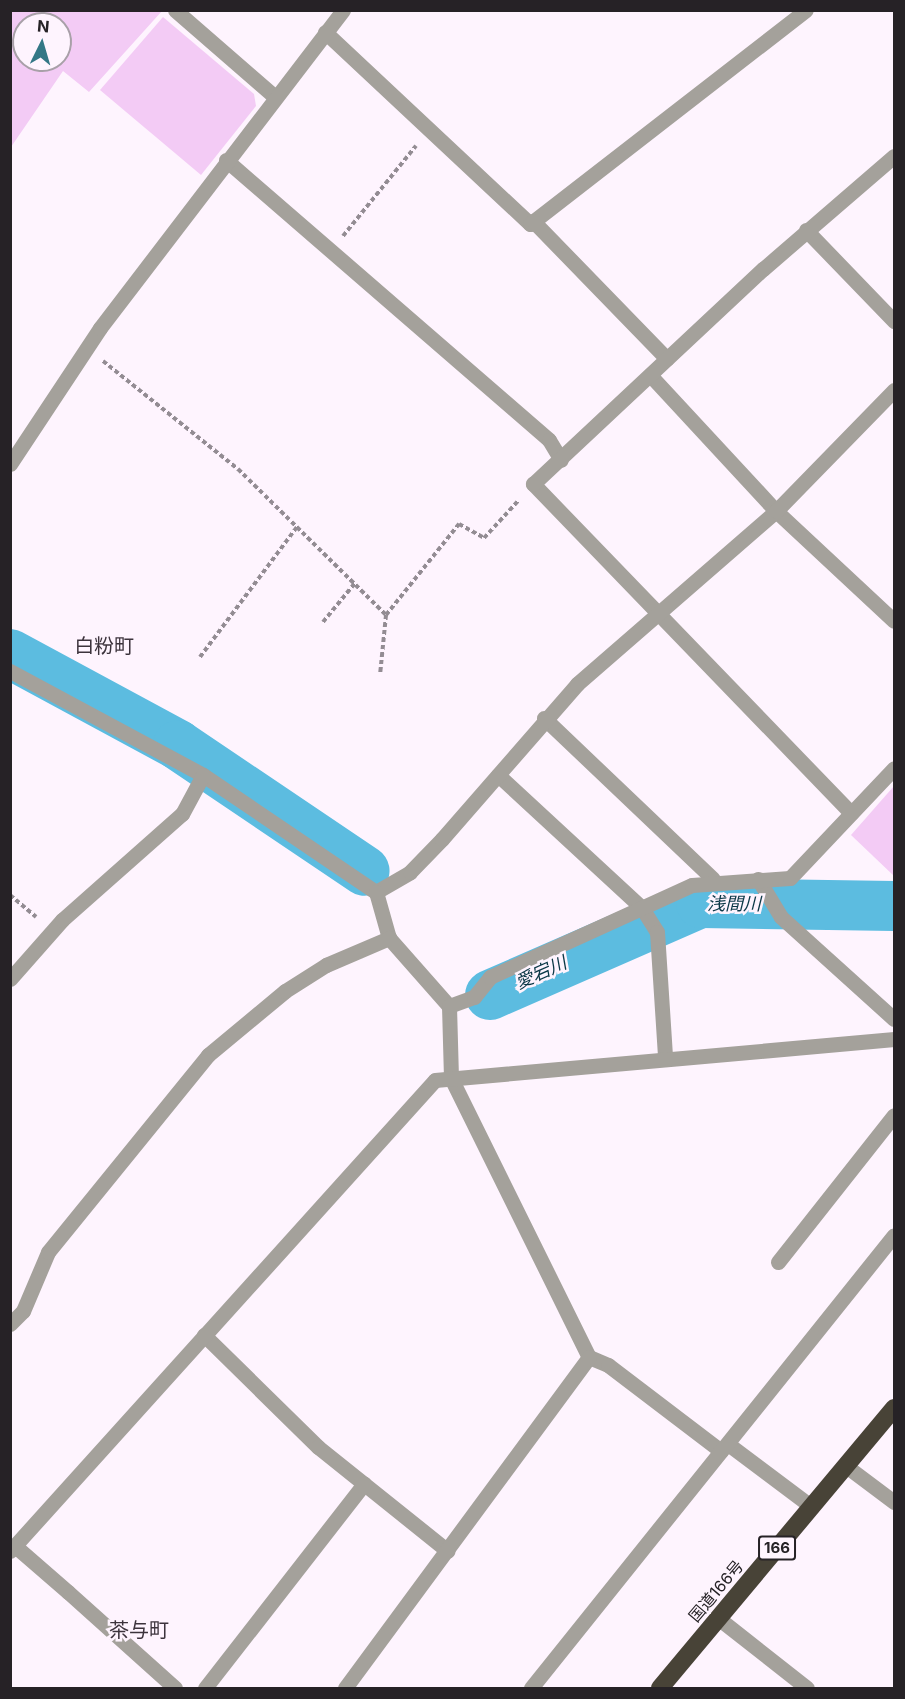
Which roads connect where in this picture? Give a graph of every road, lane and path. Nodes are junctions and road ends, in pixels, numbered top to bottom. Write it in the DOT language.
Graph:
graph roads {
  1 [pos="175,10"];
  2 [pos="343,10"];
  3 [pos="806,10"];
  4 [pos="325,32"];
  5 [pos="274,97"];
  6 [pos="432,127"];
  7 [pos="894,156"];
  8 [pos="226,160"];
  9 [pos="533,221"];
  10 [pos="806,230"];
  11 [pos="333,249"];
  12 [pos="894,321"];
  13 [pos="88,349"];
  14 [pos="667,359"];
  15 [pos="650,375"];
  16 [pos="894,390"];
  17 [pos="13,453"];
  18 [pos="561,460"];
  19 [pos="534,484"];
  20 [pos="776,511"];
  21 [pos="297,527"];
  22 [pos="355,584"];
  23 [pos="386,615"];
  24 [pos="658,618"];
  25 [pos="894,621"];
  26 [pos="323,622"];
  27 [pos="200,657"];
  28 [pos="10,670"];
  29 [pos="380,675"];
  30 [pos="544,718"];
  31 [pos="894,768"];
  32 [pos="203,775"];
  33 [pos="498,775"];
  34 [pos="851,813"];
  35 [pos="712,879"];
  36 [pos="758,880"];
  37 [pos="376,891"];
  38 [pos="10,895"];
  39 [pos="643,910"];
  40 [pos="55,934"];
  41 [pos="389,938"];
  42 [pos="10,979"];
  43 [pos="449,1006"];
  44 [pos="894,1019"];
  45 [pos="894,1039"];
  46 [pos="665,1057"];
  47 [pos="451,1078"];
  48 [pos="894,1115"];
  49 [pos="894,1235"];
  50 [pos="778,1262"];
  51 [pos="10,1324"];
  52 [pos="204,1335"];
  53 [pos="589,1357"];
  54 [pos="894,1408"];
  55 [pos="725,1448"];
  56 [pos="846,1466"];
  57 [pos="364,1484"];
  58 [pos="894,1502"];
  59 [pos="812,1507"];
  60 [pos="12,1547"];
  61 [pos="448,1551"];
  62 [pos="718,1618"];
  63 [pos="175,1689"];
  64 [pos="205,1689"];
  65 [pos="345,1689"];
  66 [pos="531,1689"];
  67 [pos="660,1689"];
  68 [pos="807,1689"];
  1 -- 5 [label="street"];
  2 -- 4 [label="street"];
  3 -- 9 [label="street"];
  4 -- 5 [label="street"];
  4 -- 6 [label="street"];
  5 -- 8 [label="street"];
  6 -- 9 [label="street"];
  6 -- 11 [label="path"];
  7 -- 10 [label="street"];
  8 -- 11 [label="street"];
  8 -- 13 [label="street"];
  9 -- 14 [label="street"];
  10 -- 12 [label="street"];
  10 -- 14 [label="street"];
  11 -- 18 [label="street"];
  13 -- 17 [label="street"];
  13 -- 21 [label="path"];
  14 -- 15 [label="street"];
  15 -- 18 [label="street"];
  15 -- 20 [label="street"];
  16 -- 20 [label="street"];
  18 -- 19 [label="street"];
  19 -- 23 [label="path"];
  19 -- 24 [label="street"];
  20 -- 24 [label="street"];
  20 -- 25 [label="street"];
  21 -- 22 [label="path"];
  21 -- 27 [label="path"];
  22 -- 23 [label="path"];
  22 -- 26 [label="path"];
  23 -- 29 [label="path"];
  24 -- 30 [label="street"];
  24 -- 34 [label="street"];
  28 -- 32 [label="street"];
  30 -- 33 [label="street"];
  30 -- 35 [label="street"];
  31 -- 34 [label="street"];
  32 -- 37 [label="street"];
  32 -- 40 [label="street"];
  33 -- 37 [label="street"];
  33 -- 39 [label="street"];
  34 -- 36 [label="street"];
  35 -- 36 [label="street"];
  35 -- 39 [label="street"];
  36 -- 44 [label="street"];
  37 -- 41 [label="street"];
  38 -- 40 [label="path"];
  39 -- 43 [label="street"];
  39 -- 46 [label="street"];
  40 -- 42 [label="street"];
  41 -- 43 [label="street"];
  41 -- 51 [label="street"];
  43 -- 47 [label="street"];
  45 -- 46 [label="street"];
  46 -- 47 [label="street"];
  47 -- 52 [label="street"];
  47 -- 53 [label="street"];
  48 -- 50 [label="street"];
  49 -- 55 [label="street"];
  52 -- 57 [label="street"];
  52 -- 60 [label="street"];
  53 -- 55 [label="street"];
  53 -- 61 [label="street"];
  54 -- 56 [label="highway, 国道166号 / 166"];
  55 -- 59 [label="street"];
  55 -- 66 [label="street"];
  56 -- 58 [label="street"];
  56 -- 59 [label="highway, 国道166号 / 166"];
  57 -- 61 [label="street"];
  57 -- 64 [label="street"];
  59 -- 62 [label="highway, 国道166号 / 166"];
  60 -- 63 [label="street"];
  61 -- 65 [label="street"];
  62 -- 67 [label="highway, 国道166号 / 166"];
  62 -- 68 [label="street"];
}
